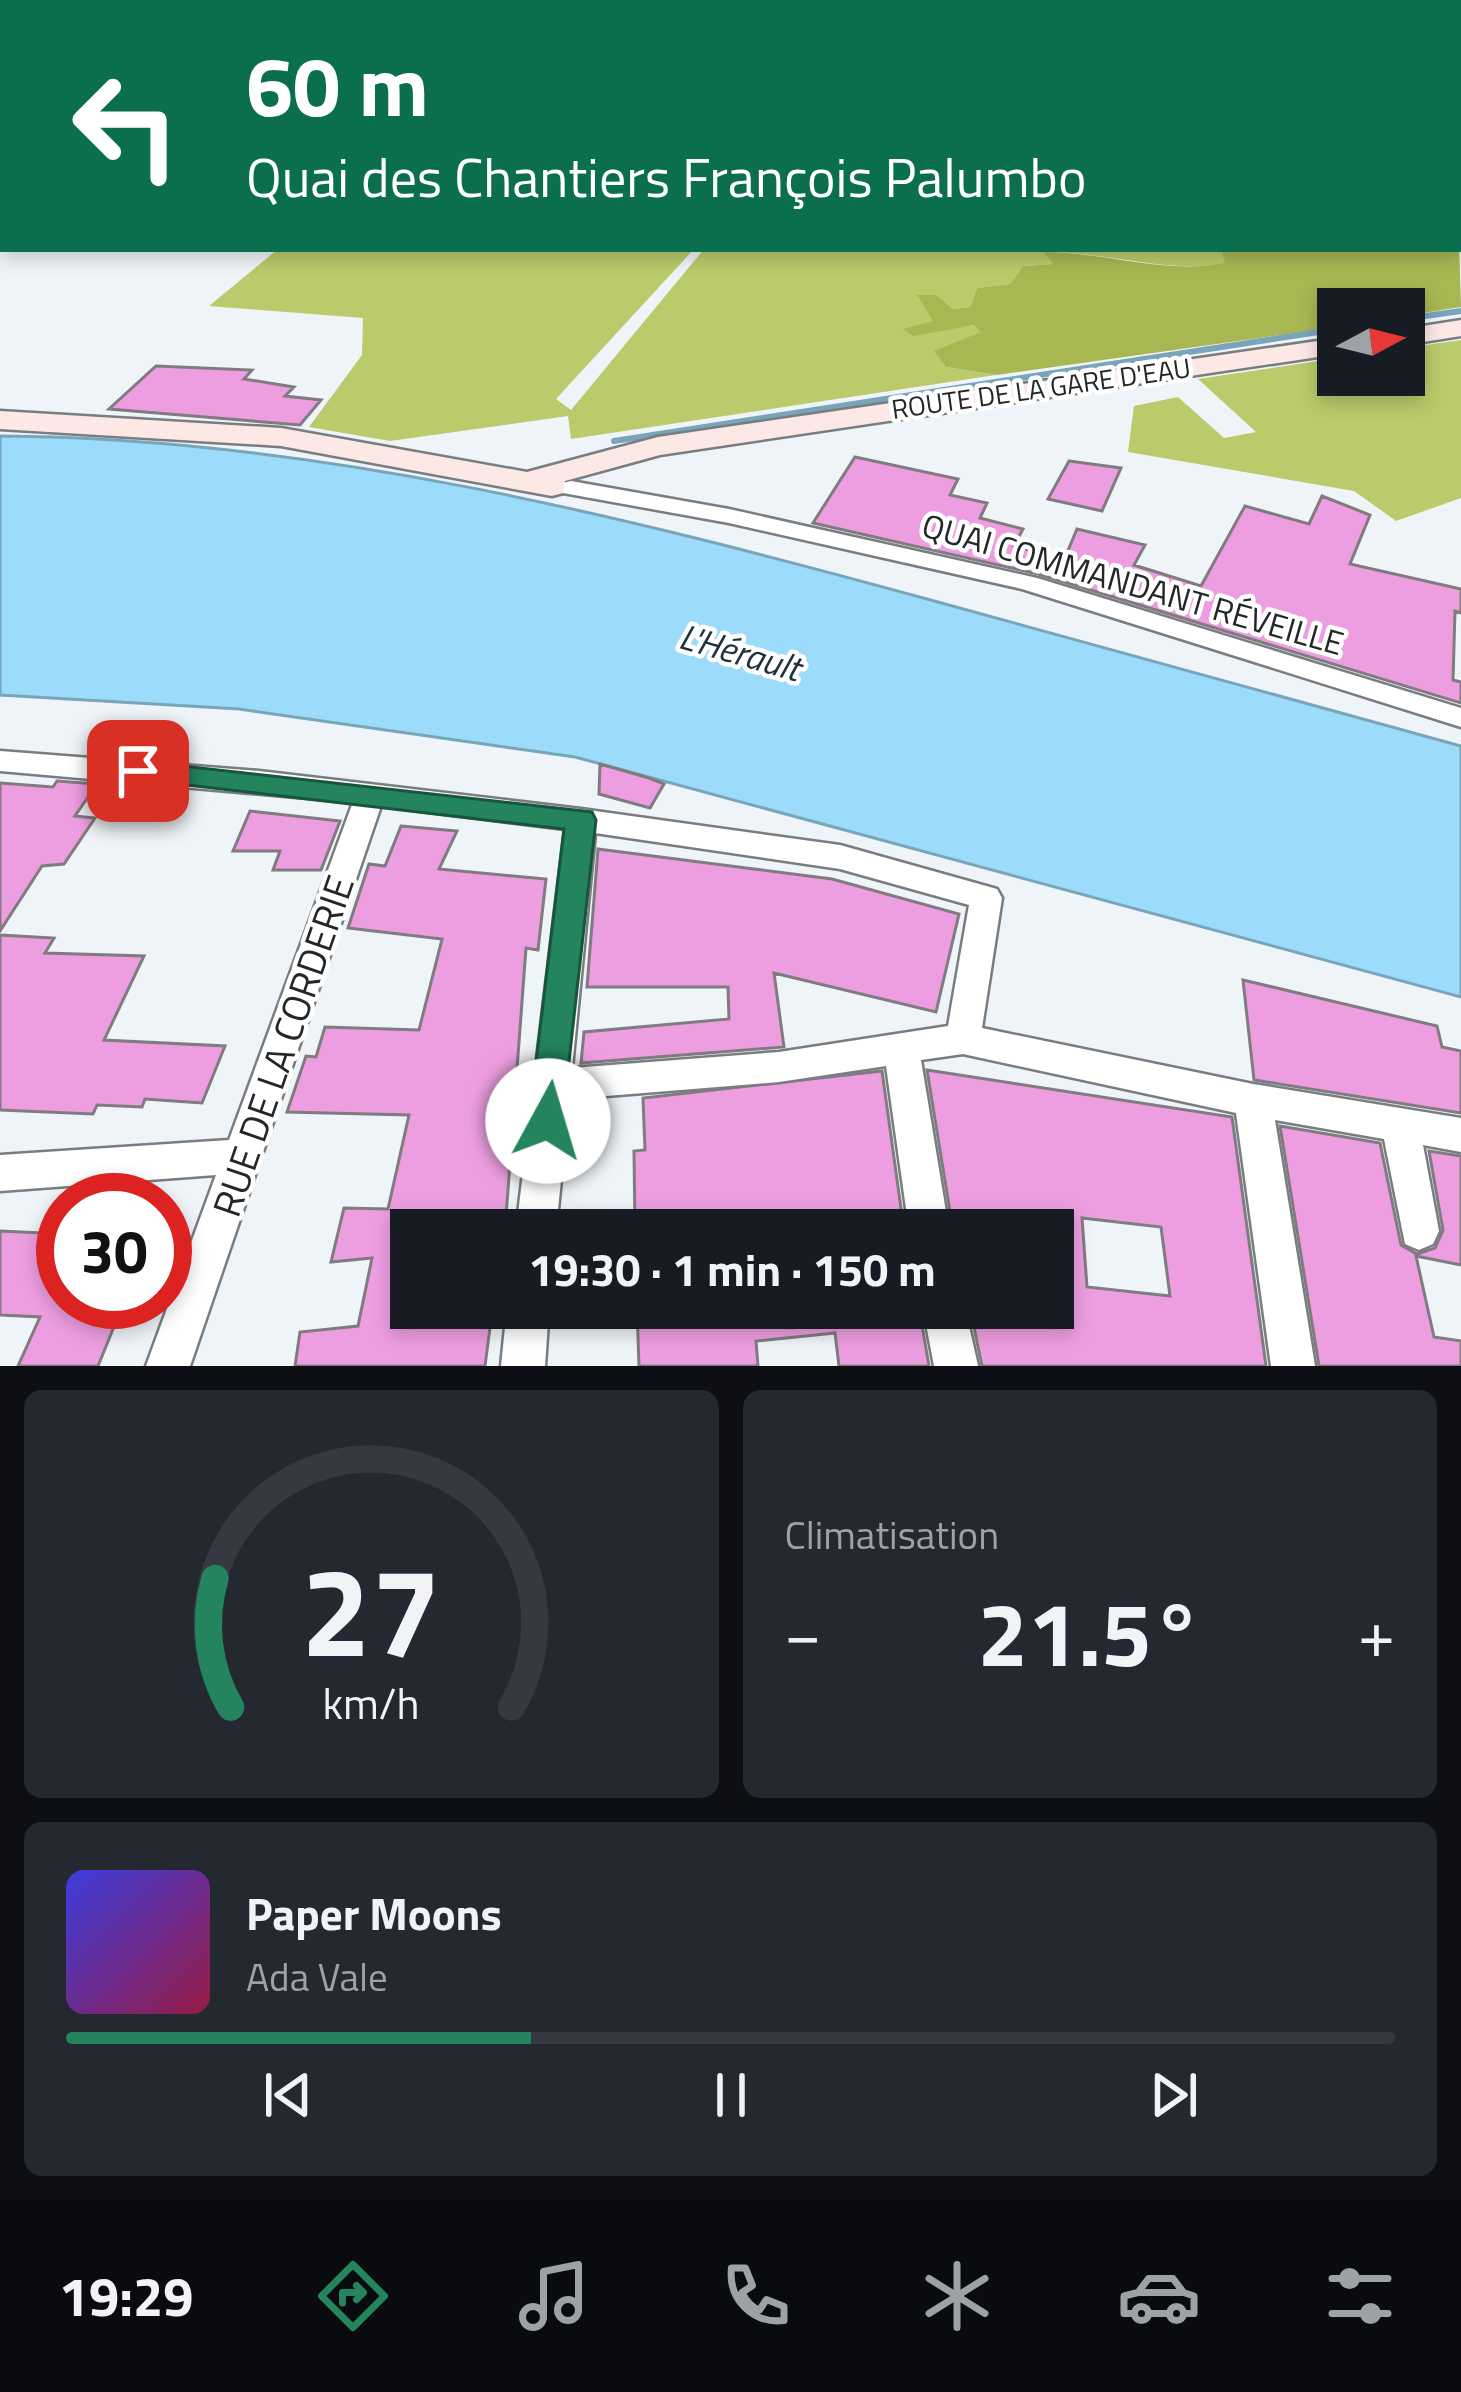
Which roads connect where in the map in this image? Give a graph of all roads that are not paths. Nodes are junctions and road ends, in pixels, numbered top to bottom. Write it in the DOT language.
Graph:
graph roads {
  1 [pos="1461,328"];
  2 [pos="1425,334"];
  3 [pos="1317,349"];
  4 [pos="0,420"];
  5 [pos="745,432"];
  6 [pos="625,454"];
  7 [pos="526,482"];
  8 [pos="585,489"];
  9 [pos="1461,718"];
  10 [pos="0,761"];
  11 [pos="371,794"];
  12 [pos="581,820"];
  13 [pos="964,1039"];
  14 [pos="901,1047"];
  15 [pos="551,1085"];
  16 [pos="1253,1100"];
  17 [pos="1400,1124"];
  18 [pos="1461,1135"];
  19 [pos="245,1156"];
  20 [pos="0,1173"];
  21 [pos="538,1209"];
  22 [pos="926,1209"];
  23 [pos="1419,1232"];
  24 [pos="527,1329"];
  25 [pos="948,1329"];
  26 [pos="168,1366"];
  27 [pos="523,1366"];
  28 [pos="956,1366"];
  29 [pos="1293,1366"];
  1 -- 2 [label="main road"];
  3 -- 5 [label="main road, ROUTE DE LA GARE D'EAU"];
  4 -- 7 [label="main road"];
  5 -- 6 [label="main road, ROUTE DE LA GARE D'EAU"];
  5 -- 8 [label="main road, ROUTE DE LA GARE D'EAU"];
  6 -- 7 [label="main road, ROUTE DE LA GARE D'EAU"];
  6 -- 8 [label="street"];
  7 -- 8 [label="main road, ROUTE DE LA GARE D'EAU"];
  8 -- 9 [label="street, QUAI COMMANDANT RÉVEILLE"];
  10 -- 11 [label="street"];
  11 -- 12 [label="street"];
  11 -- 19 [label="street, RUE DE LA CORDERIE"];
  12 -- 13 [label="street"];
  12 -- 15 [label="street"];
  13 -- 14 [label="street"];
  13 -- 16 [label="street"];
  14 -- 15 [label="street"];
  14 -- 22 [label="street"];
  15 -- 21 [label="street"];
  16 -- 17 [label="street"];
  16 -- 29 [label="street"];
  17 -- 18 [label="street"];
  17 -- 23 [label="street"];
  19 -- 20 [label="street"];
  19 -- 26 [label="street, RUE DE LA CORDERIE"];
  24 -- 27 [label="street"];
  25 -- 28 [label="street"];
}
